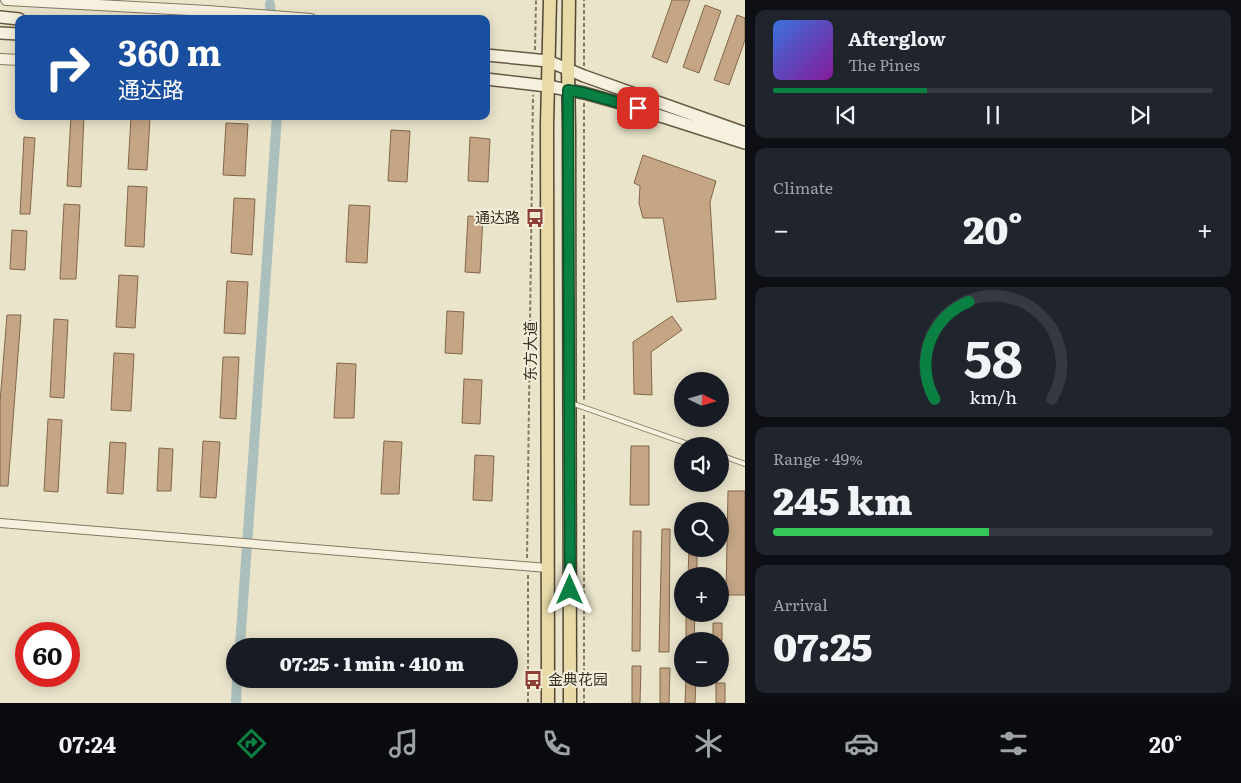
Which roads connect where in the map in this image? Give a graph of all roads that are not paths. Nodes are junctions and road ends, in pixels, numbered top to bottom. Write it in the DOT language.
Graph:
graph roads {
  1 [pos="6,0"];
  2 [pos="550,0"];
  3 [pos="570,0"];
  4 [pos="257,15"];
  5 [pos="0,17"];
  6 [pos="15,19"];
  7 [pos="0,33"];
  8 [pos="15,34"];
  9 [pos="490,55"];
  10 [pos="0,59"];
  11 [pos="15,60"];
  12 [pos="548,62"];
  13 [pos="568,70"];
  14 [pos="490,79"];
  15 [pos="547,86"];
  16 [pos="568,90"];
  17 [pos="745,133"];
  18 [pos="745,143"];
  19 [pos="569,402"];
  20 [pos="674,439"];
  21 [pos="729,459"];
  22 [pos="745,464"];
  23 [pos="0,523"];
  24 [pos="547,568"];
  25 [pos="548,703"];
  26 [pos="570,703"];
  1 -- 4 [label="street"];
  2 -- 12 [label="main road, 东方大道"];
  3 -- 13 [label="main road"];
  5 -- 6 [label="main road"];
  7 -- 8 [label="main road"];
  9 -- 12 [label="main road"];
  10 -- 11 [label="street"];
  12 -- 13 [label="main road"];
  12 -- 15 [label="main road, 东方大道"];
  13 -- 16 [label="main road"];
  13 -- 17 [label="main road"];
  14 -- 15 [label="main road"];
  15 -- 16 [label="main road"];
  15 -- 24 [label="main road, 东方大道"];
  16 -- 18 [label="main road"];
  16 -- 19 [label="main road"];
  19 -- 20 [label="lane"];
  19 -- 26 [label="main road"];
  21 -- 22 [label="lane"];
  23 -- 24 [label="street"];
  24 -- 25 [label="main road, 东方大道"];
}
